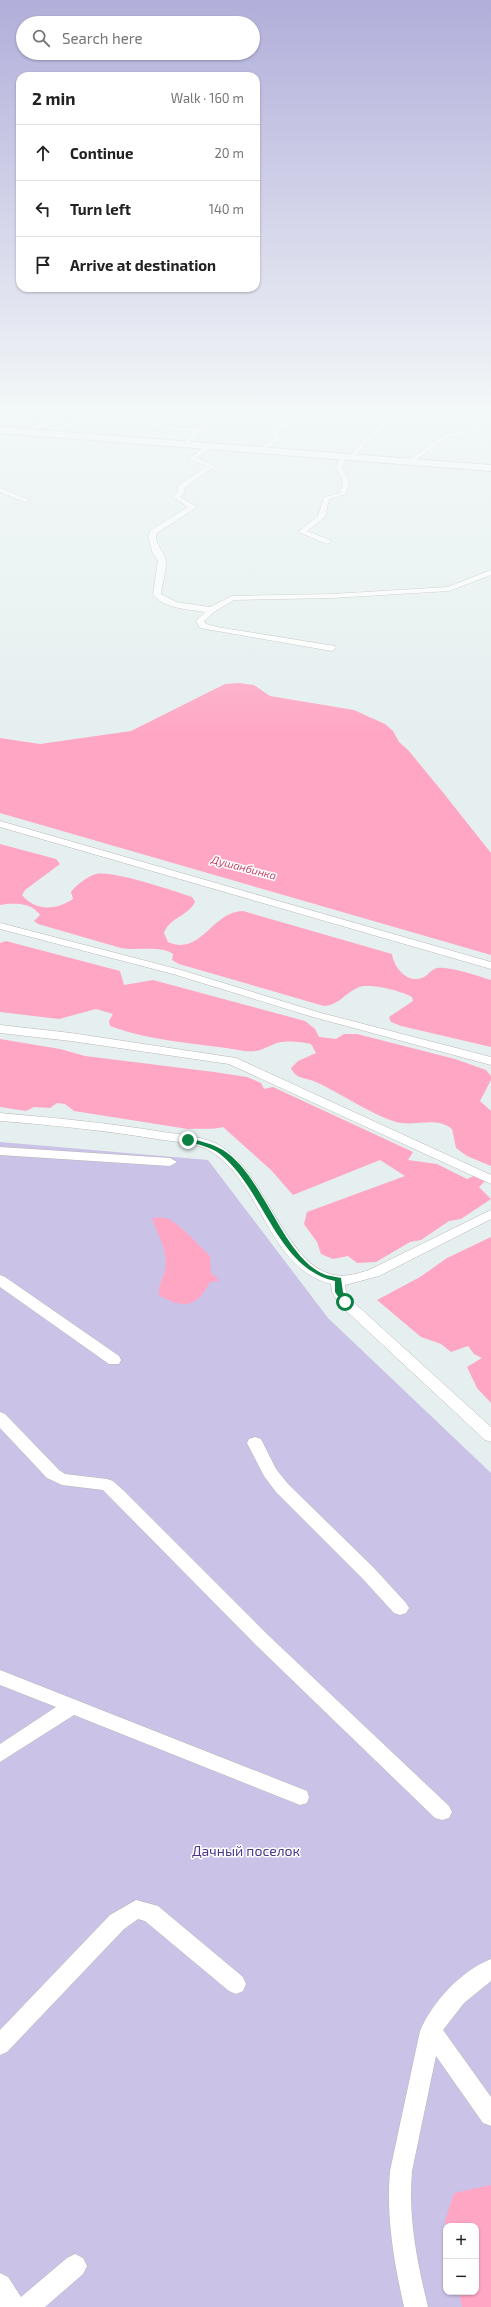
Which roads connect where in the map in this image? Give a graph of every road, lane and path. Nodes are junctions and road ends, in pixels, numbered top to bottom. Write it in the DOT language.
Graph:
graph roads {
  1 [pos="173,519"];
  2 [pos="319,519"];
  3 [pos="327,542"];
  4 [pos="491,572"];
  5 [pos="211,610"];
  6 [pos="332,648"];
  7 [pos="0,824"];
  8 [pos="0,926"];
  9 [pos="491,966"];
  10 [pos="0,1029"];
  11 [pos="491,1061"];
  12 [pos="0,1117"];
  13 [pos="0,1151"];
  14 [pos="170,1162"];
  15 [pos="491,1180"];
  16 [pos="491,1214"];
  17 [pos="0,1280"];
  18 [pos="338,1280"];
  19 [pos="114,1360"];
  20 [pos="0,1418"];
  21 [pos="491,1436"];
  22 [pos="255,1443"];
  23 [pos="400,1608"];
  24 [pos="0,1677"];
  25 [pos="71,1707"];
  26 [pos="0,1754"];
  27 [pos="300,1797"];
  28 [pos="442,1812"];
  29 [pos="491,1970"];
  30 [pos="236,1984"];
  31 [pos="431,2031"];
  32 [pos="0,2045"];
  33 [pos="491,2115"];
  34 [pos="74,2266"];
  35 [pos="0,2285"];
  36 [pos="14,2307"];
  37 [pos="27,2307"];
  38 [pos="416,2307"];
  1 -- 5 [label="street"];
  2 -- 3 [label="street"];
  4 -- 5 [label="street"];
  5 -- 6 [label="street"];
  7 -- 9 [label="street"];
  8 -- 11 [label="street"];
  10 -- 15 [label="street"];
  12 -- 18 [label="street"];
  13 -- 14 [label="street"];
  16 -- 18 [label="street"];
  17 -- 19 [label="street"];
  18 -- 21 [label="street"];
  20 -- 28 [label="street"];
  22 -- 23 [label="street"];
  24 -- 25 [label="street"];
  25 -- 26 [label="street"];
  25 -- 27 [label="street"];
  29 -- 31 [label="street"];
  30 -- 32 [label="street"];
  31 -- 33 [label="street"];
  31 -- 38 [label="street"];
  34 -- 37 [label="street"];
  35 -- 36 [label="street"];
}
